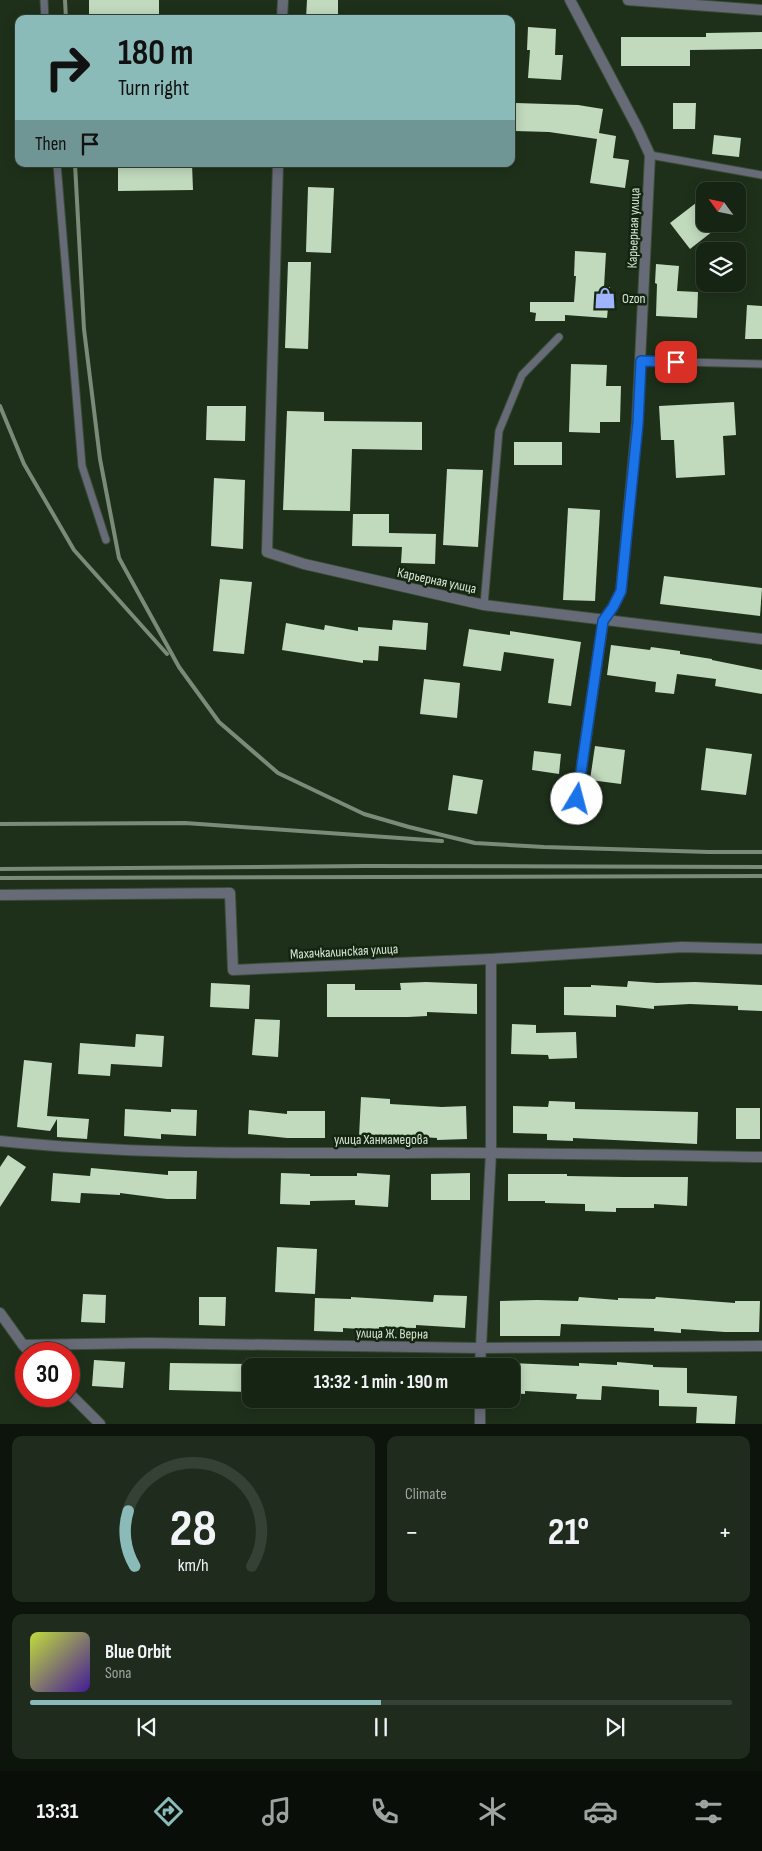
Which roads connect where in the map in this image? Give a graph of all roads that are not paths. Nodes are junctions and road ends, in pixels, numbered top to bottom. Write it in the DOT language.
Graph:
graph roads {
  1 [pos="44,0"];
  2 [pos="283,0"];
  3 [pos="570,0"];
  4 [pos="628,0"];
  5 [pos="762,10"];
  6 [pos="45,15"];
  7 [pos="282,15"];
  8 [pos="650,155"];
  9 [pos="57,167"];
  10 [pos="278,167"];
  11 [pos="762,175"];
  12 [pos="559,337"];
  13 [pos="641,361"];
  14 [pos="762,364"];
  15 [pos="106,540"];
  16 [pos="484,605"];
  17 [pos="603,621"];
  18 [pos="762,639"];
  19 [pos="577,799"];
  20 [pos="0,894"];
  21 [pos="762,949"];
  22 [pos="491,958"];
  23 [pos="0,1141"];
  24 [pos="491,1152"];
  25 [pos="762,1157"];
  26 [pos="0,1314"];
  27 [pos="20,1342"];
  28 [pos="80,1344"];
  29 [pos="762,1346"];
  30 [pos="480,1348"];
  31 [pos="480,1358"];
  32 [pos="80,1403"];
  33 [pos="480,1408"];
  34 [pos="100,1424"];
  35 [pos="480,1424"];
  1 -- 6 [label="lane"];
  2 -- 7 [label="street"];
  3 -- 8 [label="street, Карьерная улица"];
  4 -- 5 [label="street"];
  8 -- 11 [label="lane"];
  8 -- 13 [label="street, Карьерная улица"];
  9 -- 15 [label="lane"];
  10 -- 16 [label="street, Карьерная улица"];
  12 -- 16 [label="lane"];
  13 -- 14 [label="lane"];
  13 -- 17 [label="street, Карьерная улица"];
  16 -- 17 [label="street, Карьерная улица"];
  17 -- 18 [label="street, Карьерная улица"];
  17 -- 19 [label="street, Карьерная улица"];
  20 -- 22 [label="street, Махачкалинская улица"];
  21 -- 22 [label="street, Махачкалинская улица"];
  22 -- 24 [label="street"];
  23 -- 24 [label="street, улица Ханмамедова"];
  24 -- 25 [label="street, улица Ханмамедова"];
  24 -- 30 [label="street"];
  26 -- 27 [label="street"];
  28 -- 30 [label="street, улица Ж. Верна"];
  29 -- 30 [label="street, улица Ж. Верна"];
  30 -- 31 [label="street"];
  32 -- 34 [label="street"];
  33 -- 35 [label="street"];
}
